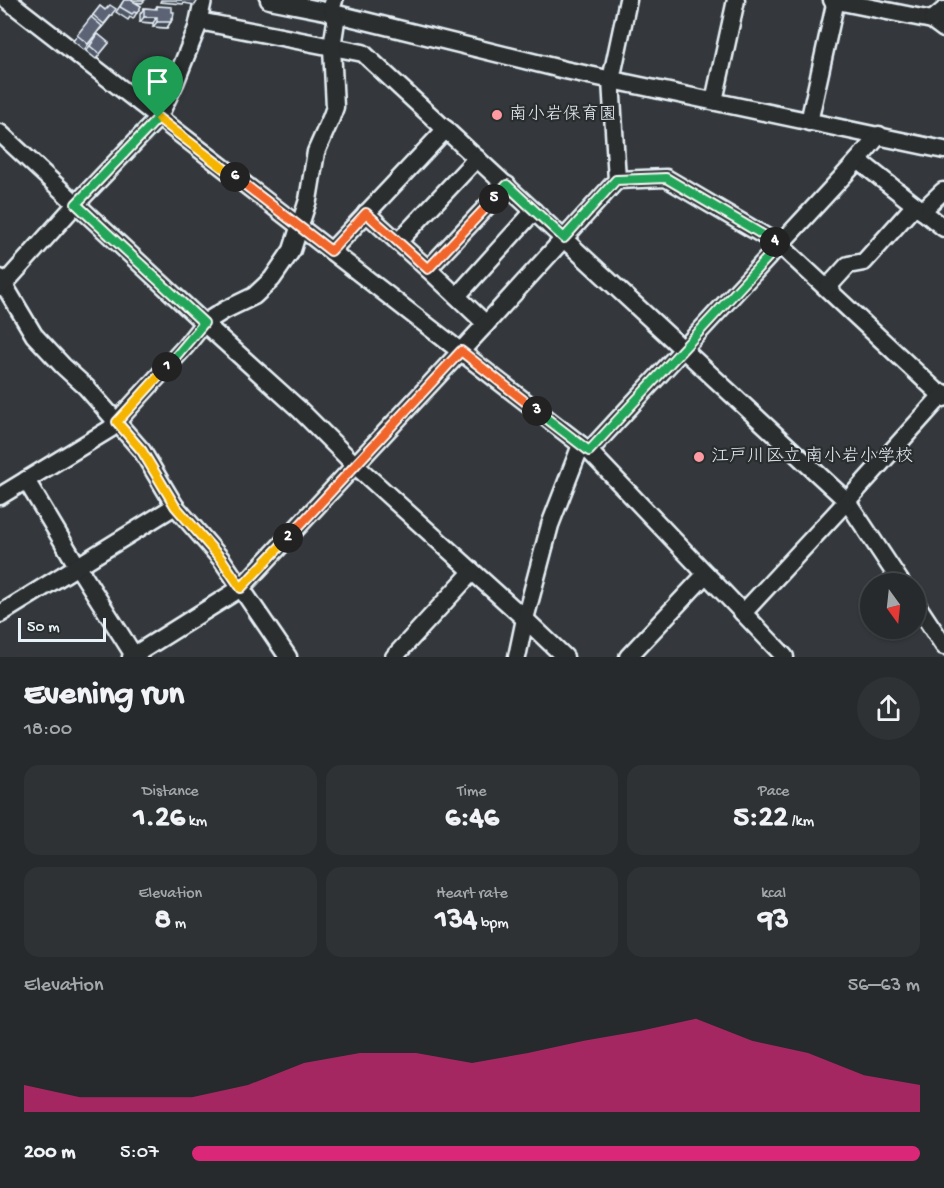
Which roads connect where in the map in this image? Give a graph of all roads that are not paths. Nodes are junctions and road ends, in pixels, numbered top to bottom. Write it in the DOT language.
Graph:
graph roads {
  1 [pos="203,0"];
  2 [pos="269,0"];
  3 [pos="628,0"];
  4 [pos="735,0"];
  5 [pos="835,0"];
  6 [pos="5,4"];
  7 [pos="334,7"];
  8 [pos="940,20"];
  9 [pos="199,21"];
  10 [pos="332,47"];
  11 [pos="611,80"];
  12 [pos="714,101"];
  13 [pos="158,118"];
  14 [pos="809,122"];
  15 [pos="446,129"];
  16 [pos="0,133"];
  17 [pos="879,135"];
  18 [pos="944,150"];
  19 [pos="477,158"];
  20 [pos="858,160"];
  21 [pos="616,180"];
  22 [pos="507,185"];
  23 [pos="943,191"];
  24 [pos="76,204"];
  25 [pos="919,208"];
  26 [pos="534,211"];
  27 [pos="366,213"];
  28 [pos="300,227"];
  29 [pos="944,228"];
  30 [pos="564,238"];
  31 [pos="398,242"];
  32 [pos="780,244"];
  33 [pos="331,251"];
  34 [pos="428,269"];
  35 [pos="1,283"];
  36 [pos="827,288"];
  37 [pos="457,296"];
  38 [pos="204,323"];
  39 [pos="486,324"];
  40 [pos="682,349"];
  41 [pos="461,351"];
  42 [pos="943,396"];
  43 [pos="117,422"];
  44 [pos="585,448"];
  45 [pos="355,465"];
  46 [pos="26,480"];
  47 [pos="0,496"];
  48 [pos="848,501"];
  49 [pos="175,506"];
  50 [pos="78,567"];
  51 [pos="472,572"];
  52 [pos="895,573"];
  53 [pos="706,574"];
  54 [pos="241,588"];
  55 [pos="743,613"];
  56 [pos="0,614"];
  57 [pos="525,619"];
  58 [pos="926,619"];
  59 [pos="944,646"];
  60 [pos="133,656"];
  61 [pos="288,657"];
  62 [pos="393,657"];
  63 [pos="517,657"];
  64 [pos="565,657"];
  65 [pos="628,657"];
  66 [pos="785,657"];
  1 -- 9 [label="street"];
  2 -- 7 [label="street"];
  3 -- 11 [label="street"];
  4 -- 12 [label="street"];
  5 -- 8 [label="street"];
  5 -- 14 [label="street"];
  6 -- 13 [label="street"];
  7 -- 10 [label="street"];
  7 -- 11 [label="street"];
  9 -- 10 [label="street"];
  9 -- 13 [label="street"];
  10 -- 15 [label="street"];
  10 -- 28 [label="street"];
  11 -- 12 [label="street"];
  11 -- 21 [label="street"];
  12 -- 14 [label="street"];
  13 -- 24 [label="street"];
  13 -- 28 [label="street"];
  14 -- 17 [label="street"];
  15 -- 19 [label="street"];
  15 -- 27 [label="street"];
  16 -- 24 [label="street"];
  17 -- 18 [label="street"];
  17 -- 20 [label="street"];
  19 -- 22 [label="street"];
  19 -- 31 [label="street"];
  20 -- 25 [label="street"];
  20 -- 32 [label="street"];
  21 -- 30 [label="street"];
  21 -- 32 [label="street"];
  22 -- 26 [label="street"];
  22 -- 34 [label="street"];
  23 -- 25 [label="street"];
  24 -- 35 [label="street"];
  24 -- 38 [label="street"];
  25 -- 29 [label="street"];
  25 -- 36 [label="street"];
  26 -- 30 [label="street"];
  26 -- 37 [label="street"];
  27 -- 31 [label="street"];
  27 -- 33 [label="street"];
  28 -- 33 [label="street"];
  28 -- 38 [label="street"];
  30 -- 39 [label="street"];
  30 -- 40 [label="street"];
  31 -- 34 [label="street"];
  32 -- 36 [label="street"];
  32 -- 40 [label="street"];
  33 -- 41 [label="street"];
  34 -- 37 [label="street"];
  35 -- 43 [label="street"];
  36 -- 42 [label="street"];
  37 -- 39 [label="street"];
  38 -- 43 [label="street"];
  38 -- 45 [label="street"];
  39 -- 41 [label="street"];
  40 -- 44 [label="street"];
  40 -- 48 [label="street"];
  41 -- 44 [label="street"];
  41 -- 45 [label="street"];
  42 -- 48 [label="street"];
  43 -- 46 [label="street"];
  43 -- 49 [label="street"];
  44 -- 53 [label="street"];
  44 -- 57 [label="street"];
  45 -- 51 [label="street"];
  45 -- 54 [label="street"];
  46 -- 47 [label="street"];
  46 -- 50 [label="street"];
  48 -- 52 [label="street"];
  48 -- 55 [label="street"];
  49 -- 50 [label="street"];
  49 -- 54 [label="street"];
  50 -- 56 [label="street"];
  50 -- 60 [label="street"];
  51 -- 57 [label="street"];
  51 -- 62 [label="street"];
  53 -- 55 [label="street"];
  53 -- 65 [label="street"];
  54 -- 60 [label="street"];
  54 -- 61 [label="street"];
  55 -- 66 [label="street"];
  57 -- 63 [label="street"];
  57 -- 64 [label="street"];
  58 -- 59 [label="street"];
}
